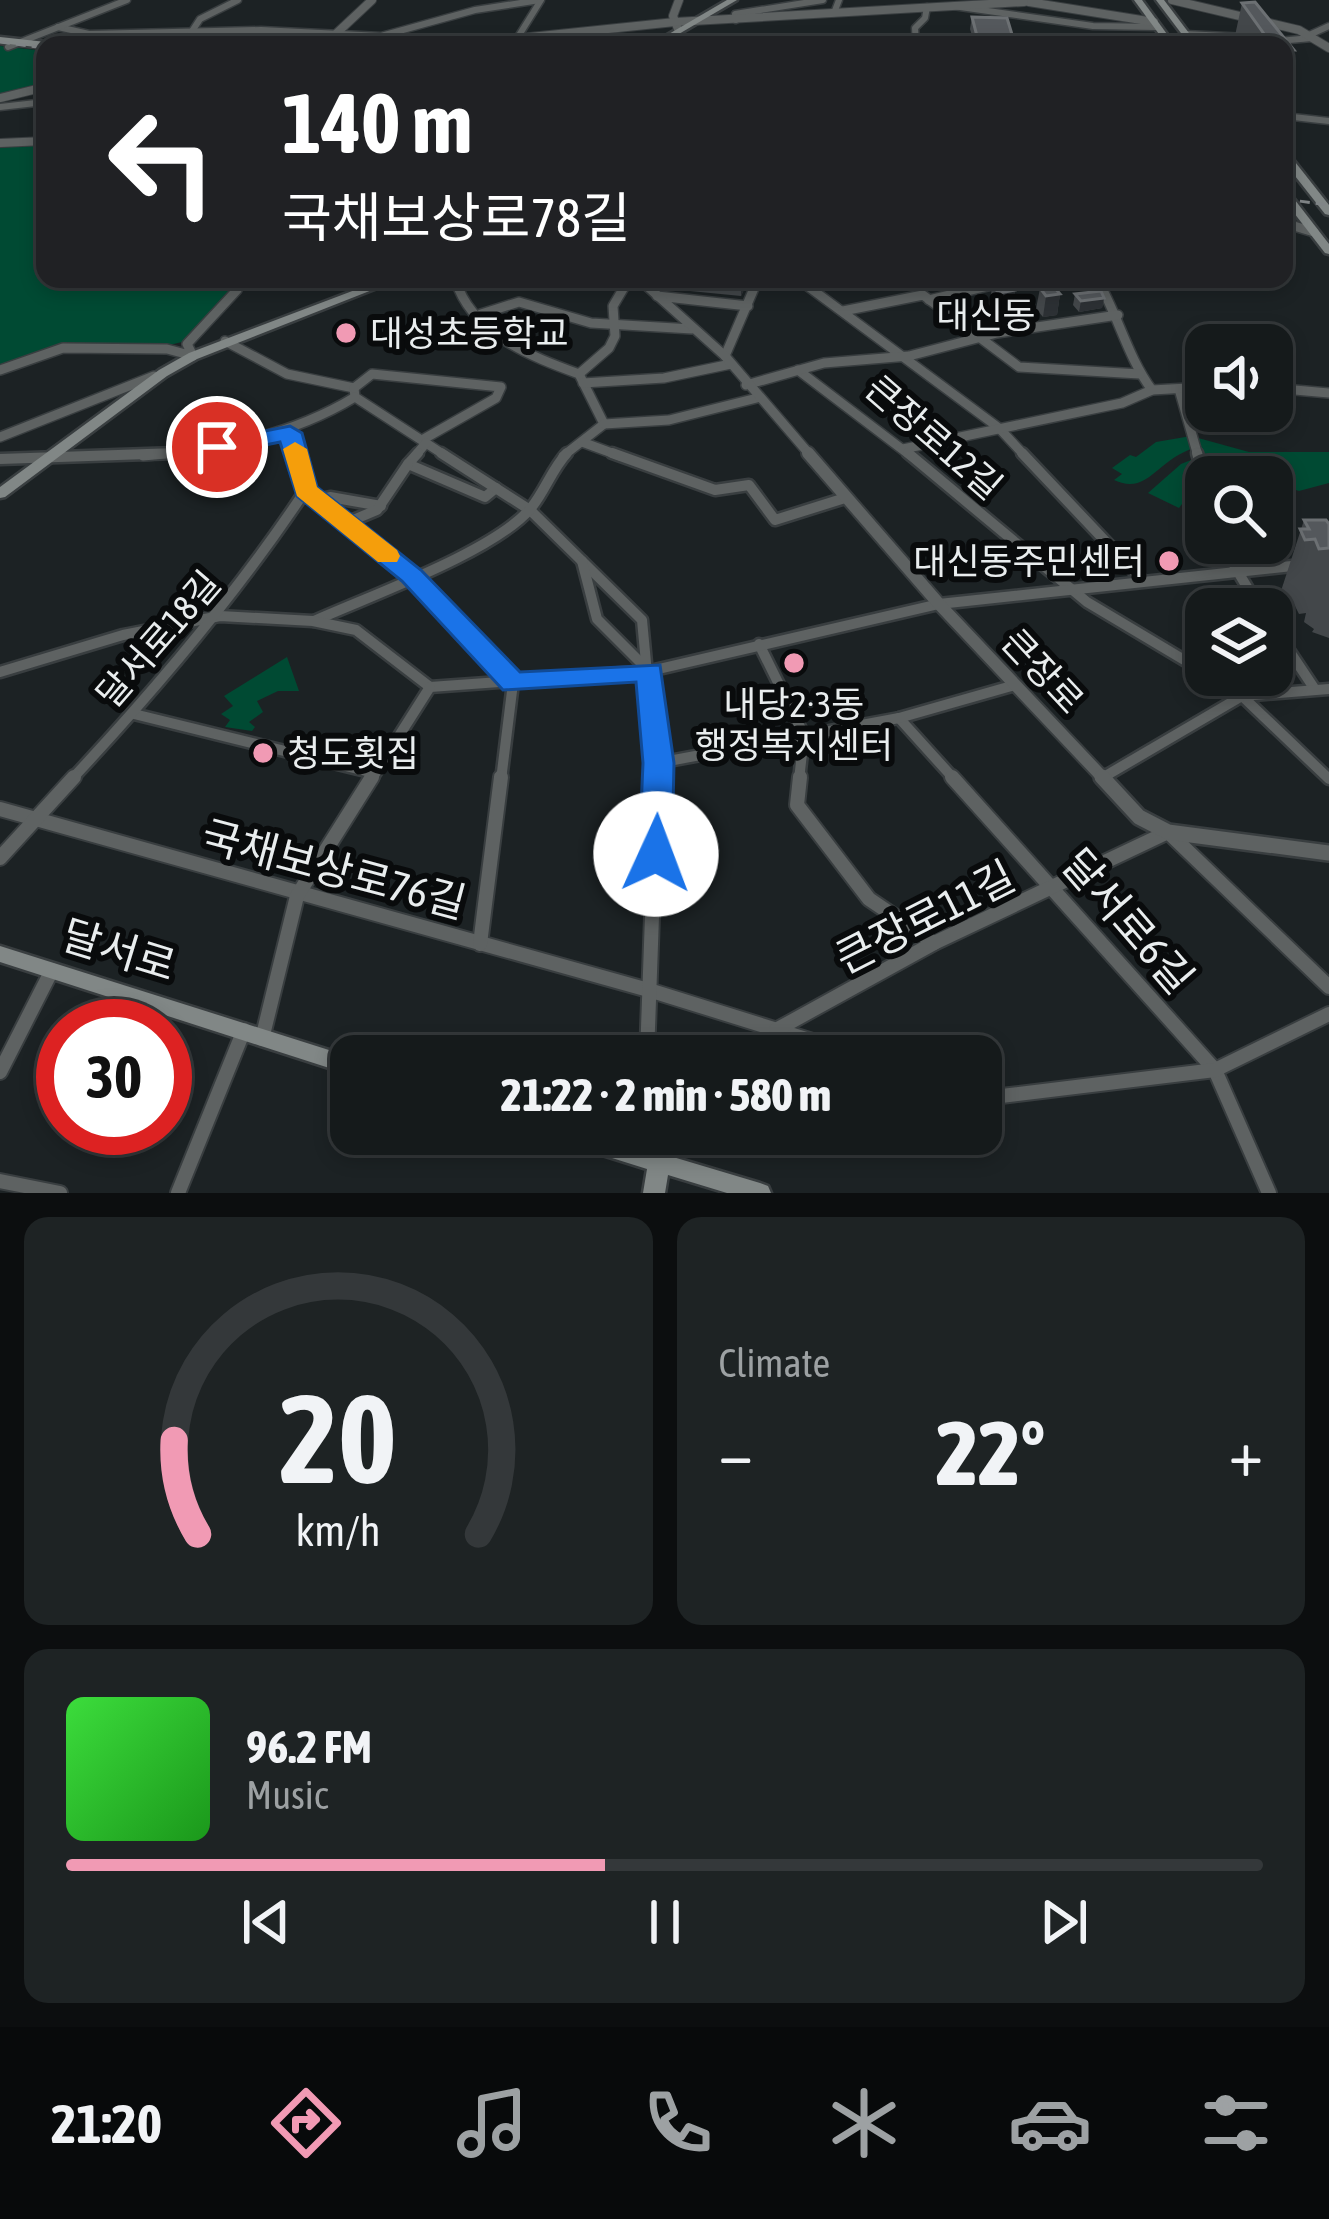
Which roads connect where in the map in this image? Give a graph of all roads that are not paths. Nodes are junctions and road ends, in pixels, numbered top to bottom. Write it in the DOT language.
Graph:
graph roads {
  1 [pos="127,0"];
  2 [pos="238,0"];
  3 [pos="372,0"];
  4 [pos="479,0"];
  5 [pos="541,0"];
  6 [pos="680,0"];
  7 [pos="733,0"];
  8 [pos="823,0"];
  9 [pos="839,0"];
  10 [pos="1009,0"];
  11 [pos="1072,0"];
  12 [pos="1138,0"];
  13 [pos="1160,0"];
  14 [pos="1172,0"];
  15 [pos="985,2"];
  16 [pos="1026,2"];
  17 [pos="953,6"];
  18 [pos="927,7"];
  19 [pos="475,10"];
  20 [pos="834,13"];
  21 [pos="736,20"];
  22 [pos="694,22"];
  23 [pos="1155,25"];
  24 [pos="677,26"];
  25 [pos="1329,26"];
  26 [pos="58,27"];
  27 [pos="194,30"];
  28 [pos="336,33"];
  29 [pos="1185,34"];
  30 [pos="190,36"];
  31 [pos="333,36"];
  32 [pos="519,36"];
  33 [pos="576,36"];
  34 [pos="664,36"];
  35 [pos="915,36"];
  36 [pos="1164,36"];
  37 [pos="1220,36"];
  38 [pos="1312,38"];
  39 [pos="1293,39"];
  40 [pos="20,42"];
  41 [pos="3,44"];
  42 [pos="1329,45"];
  43 [pos="36,46"];
  44 [pos="36,47"];
  45 [pos="36,90"];
  46 [pos="0,102"];
  47 [pos="36,102"];
  48 [pos="1293,117"];
  49 [pos="1329,121"];
  50 [pos="36,141"];
  51 [pos="0,143"];
  52 [pos="1293,166"];
  53 [pos="1293,199"];
  54 [pos="1293,206"];
  55 [pos="1326,206"];
  56 [pos="1293,226"];
  57 [pos="1314,232"];
  58 [pos="1329,251"];
  59 [pos="238,288"];
  60 [pos="369,288"];
  61 [pos="458,288"];
  62 [pos="624,288"];
  63 [pos="649,288"];
  64 [pos="755,288"];
  65 [pos="811,288"];
  66 [pos="974,288"];
  67 [pos="1102,288"];
  68 [pos="657,296"];
  69 [pos="926,298"];
  70 [pos="748,306"];
  71 [pos="843,311"];
  72 [pos="481,314"];
  73 [pos="1118,315"];
  74 [pos="614,323"];
  75 [pos="692,329"];
  76 [pos="979,339"];
  77 [pos="225,341"];
  78 [pos="193,356"];
  79 [pos="904,356"];
  80 [pos="728,360"];
  81 [pos="0,370"];
  82 [pos="798,370"];
  83 [pos="163,373"];
  84 [pos="1140,374"];
  85 [pos="581,378"];
  86 [pos="746,385"];
  87 [pos="1152,389"];
  88 [pos="1179,389"];
  89 [pos="1185,389"];
  90 [pos="1293,390"];
  91 [pos="354,393"];
  92 [pos="1329,393"];
  93 [pos="757,398"];
  94 [pos="604,424"];
  95 [pos="999,428"];
  96 [pos="290,433"];
  97 [pos="0,437"];
  98 [pos="424,441"];
  99 [pos="582,442"];
  100 [pos="903,449"];
  101 [pos="1198,456"];
  102 [pos="0,459"];
  103 [pos="47,460"];
  104 [pos="407,464"];
  105 [pos="496,488"];
  106 [pos="305,490"];
  107 [pos="0,494"];
  108 [pos="845,497"];
  109 [pos="317,500"];
  110 [pos="381,506"];
  111 [pos="530,510"];
  112 [pos="346,523"];
  113 [pos="582,561"];
  114 [pos="1329,562"];
  115 [pos="1231,564"];
  116 [pos="1234,571"];
  117 [pos="412,575"];
  118 [pos="1143,581"];
  119 [pos="1246,588"];
  120 [pos="1070,590"];
  121 [pos="939,604"];
  122 [pos="220,616"];
  123 [pos="313,621"];
  124 [pos="759,644"];
  125 [pos="1293,657"];
  126 [pos="1185,663"];
  127 [pos="650,671"];
  128 [pos="0,672"];
  129 [pos="513,683"];
  130 [pos="1015,685"];
  131 [pos="430,687"];
  132 [pos="1314,688"];
  133 [pos="1329,689"];
  134 [pos="1293,690"];
  135 [pos="1242,696"];
  136 [pos="134,715"];
  137 [pos="899,718"];
  138 [pos="804,735"];
  139 [pos="658,763"];
  140 [pos="374,773"];
  141 [pos="1102,778"];
  142 [pos="1329,778"];
  143 [pos="0,809"];
  144 [pos="34,819"];
  145 [pos="1168,832"];
  146 [pos="1329,853"];
  147 [pos="0,857"];
  148 [pos="1055,888"];
  149 [pos="297,896"];
  150 [pos="481,944"];
  151 [pos="934,944"];
  152 [pos="0,953"];
  153 [pos="52,970"];
  154 [pos="1329,987"];
  155 [pos="652,991"];
  156 [pos="1329,1014"];
  157 [pos="776,1030"];
  158 [pos="253,1034"];
  159 [pos="649,1035"];
  160 [pos="792,1035"];
  161 [pos="330,1059"];
  162 [pos="1215,1070"];
  163 [pos="0,1072"];
  164 [pos="1002,1096"];
  165 [pos="630,1155"];
  166 [pos="647,1155"];
  167 [pos="649,1161"];
  168 [pos="0,1181"];
  169 [pos="60,1193"];
  170 [pos="178,1193"];
  171 [pos="654,1193"];
  172 [pos="760,1193"];
  173 [pos="1270,1193"];
  1 -- 26 [label="street"];
  2 -- 27 [label="street"];
  3 -- 28 [label="street"];
  4 -- 19 [label="street"];
  5 -- 19 [label="street"];
  5 -- 32 [label="street"];
  6 -- 24 [label="street"];
  7 -- 22 [label="main road"];
  8 -- 21 [label="street"];
  9 -- 20 [label="street"];
  10 -- 16 [label="street"];
  11 -- 16 [label="street"];
  12 -- 23 [label="main road"];
  13 -- 29 [label="main road"];
  14 -- 38 [label="street"];
  15 -- 16 [label="street"];
  15 -- 17 [label="street"];
  16 -- 23 [label="street"];
  17 -- 18 [label="street"];
  17 -- 23 [label="street"];
  18 -- 20 [label="street"];
  18 -- 35 [label="street"];
  19 -- 28 [label="street"];
  20 -- 21 [label="street"];
  21 -- 22 [label="street"];
  22 -- 24 [label="main road"];
  23 -- 36 [label="main road"];
  24 -- 33 [label="street"];
  24 -- 34 [label="main road"];
  25 -- 38 [label="street"];
  26 -- 27 [label="street"];
  26 -- 40 [label="street"];
  27 -- 28 [label="street"];
  27 -- 30 [label="street"];
  28 -- 31 [label="street"];
  29 -- 37 [label="street"];
  38 -- 39 [label="street"];
  38 -- 42 [label="street"];
  40 -- 41 [label="main road"];
  40 -- 43 [label="main road"];
  41 -- 44 [label="main road"];
  45 -- 46 [label="street"];
  46 -- 47 [label="street"];
  48 -- 49 [label="street"];
  50 -- 51 [label="street"];
  52 -- 55 [label="main road"];
  53 -- 55 [label="main road"];
  54 -- 57 [label="main road"];
  56 -- 57 [label="street"];
  57 -- 58 [label="main road"];
  59 -- 78 [label="street"];
  60 -- 77 [label="main road"];
  61 -- 72 [label="street"];
  62 -- 74 [label="street"];
  63 -- 68 [label="street, 큰장로"];
  64 -- 70 [label="street"];
  65 -- 71 [label="street"];
  66 -- 69 [label="street"];
  67 -- 73 [label="street"];
  68 -- 70 [label="street"];
  68 -- 75 [label="street, 큰장로"];
  69 -- 71 [label="street"];
  69 -- 76 [label="street"];
  70 -- 80 [label="street"];
  71 -- 79 [label="street"];
  72 -- 74 [label="street"];
  72 -- 85 [label="street"];
  73 -- 76 [label="street"];
  73 -- 84 [label="street"];
  74 -- 75 [label="street"];
  74 -- 85 [label="street"];
  75 -- 80 [label="street, 큰장로"];
  76 -- 79 [label="street"];
  76 -- 84 [label="street"];
  77 -- 78 [label="main road"];
  77 -- 91 [label="street"];
  78 -- 81 [label="street"];
  78 -- 83 [label="main road"];
  79 -- 82 [label="street"];
  79 -- 95 [label="street"];
  80 -- 85 [label="street"];
  80 -- 86 [label="street, 큰장로"];
  82 -- 86 [label="street"];
  82 -- 100 [label="street, 큰장로12길"];
  83 -- 97 [label="street"];
  83 -- 103 [label="main road"];
  84 -- 87 [label="street"];
  85 -- 94 [label="street"];
  86 -- 93 [label="street, 큰장로"];
  87 -- 88 [label="street"];
  87 -- 95 [label="street"];
  88 -- 89 [label="street"];
  88 -- 101 [label="street"];
  90 -- 92 [label="street"];
  91 -- 96 [label="street"];
  91 -- 98 [label="street"];
  91 -- 98 [label="street"];
  93 -- 94 [label="street"];
  93 -- 108 [label="street, 큰장로"];
  94 -- 99 [label="street"];
  95 -- 100 [label="street"];
  95 -- 118 [label="street"];
  96 -- 103 [label="street"];
  96 -- 106 [label="street"];
  98 -- 104 [label="street"];
  98 -- 105 [label="street"];
  99 -- 108 [label="street"];
  99 -- 111 [label="street"];
  100 -- 120 [label="street, 큰장로12길"];
  102 -- 103 [label="street"];
  103 -- 107 [label="main road"];
  104 -- 105 [label="street"];
  104 -- 110 [label="street"];
  105 -- 111 [label="street"];
  106 -- 109 [label="street"];
  106 -- 122 [label="street, 달서로18길"];
  108 -- 121 [label="street, 큰장로"];
  109 -- 110 [label="street"];
  109 -- 112 [label="street"];
  110 -- 112 [label="street"];
  111 -- 113 [label="street"];
  111 -- 117 [label="street"];
  112 -- 117 [label="street"];
  113 -- 127 [label="street"];
  113 -- 127 [label="street"];
  114 -- 116 [label="street"];
  115 -- 116 [label="street"];
  116 -- 118 [label="street"];
  116 -- 119 [label="street"];
  117 -- 123 [label="street"];
  117 -- 129 [label="street"];
  118 -- 120 [label="street"];
  120 -- 121 [label="street"];
  120 -- 126 [label="street, 큰장로12길"];
  121 -- 124 [label="street"];
  121 -- 130 [label="street, 큰장로"];
  122 -- 123 [label="street"];
  122 -- 128 [label="street"];
  122 -- 136 [label="street, 달서로18길"];
  123 -- 131 [label="street"];
  124 -- 127 [label="street"];
  124 -- 138 [label="street"];
  125 -- 132 [label="street"];
  127 -- 129 [label="street"];
  127 -- 139 [label="street"];
  129 -- 131 [label="street"];
  129 -- 150 [label="street"];
  130 -- 137 [label="street"];
  130 -- 141 [label="street, 큰장로"];
  131 -- 140 [label="street"];
  132 -- 133 [label="street"];
  132 -- 134 [label="street"];
  135 -- 141 [label="street"];
  135 -- 142 [label="street, 큰장로12길"];
  136 -- 140 [label="street"];
  136 -- 144 [label="street, 달서로18길"];
  137 -- 138 [label="street"];
  137 -- 148 [label="street, 달서로6길"];
  138 -- 139 [label="street"];
  138 -- 151 [label="street"];
  139 -- 155 [label="street"];
  140 -- 149 [label="street"];
  141 -- 145 [label="street, 큰장로"];
  143 -- 144 [label="street, 국채보상로76길"];
  144 -- 147 [label="street, 달서로18길"];
  144 -- 149 [label="street, 국채보상로76길"];
  145 -- 146 [label="street, 큰장로"];
  145 -- 148 [label="street, 큰장로11길"];
  145 -- 154 [label="street"];
  148 -- 151 [label="street, 큰장로11길"];
  148 -- 162 [label="street, 달서로6길"];
  149 -- 150 [label="street, 국채보상로76길"];
  149 -- 158 [label="street"];
  150 -- 155 [label="street, 국채보상로76길"];
  151 -- 157 [label="street, 큰장로11길"];
  152 -- 153 [label="main road, 달서로"];
  153 -- 158 [label="main road, 달서로"];
  153 -- 163 [label="street"];
  155 -- 157 [label="street, 국채보상로76길"];
  155 -- 159 [label="street"];
  156 -- 162 [label="street"];
  157 -- 160 [label="street, 국채보상로76길"];
  158 -- 161 [label="main road, 달서로"];
  158 -- 170 [label="street"];
  162 -- 164 [label="street"];
  162 -- 173 [label="street, 달서로6길"];
  165 -- 167 [label="main road"];
  166 -- 167 [label="street"];
  167 -- 171 [label="main road"];
  167 -- 172 [label="main road"];
  168 -- 169 [label="street"];
}
